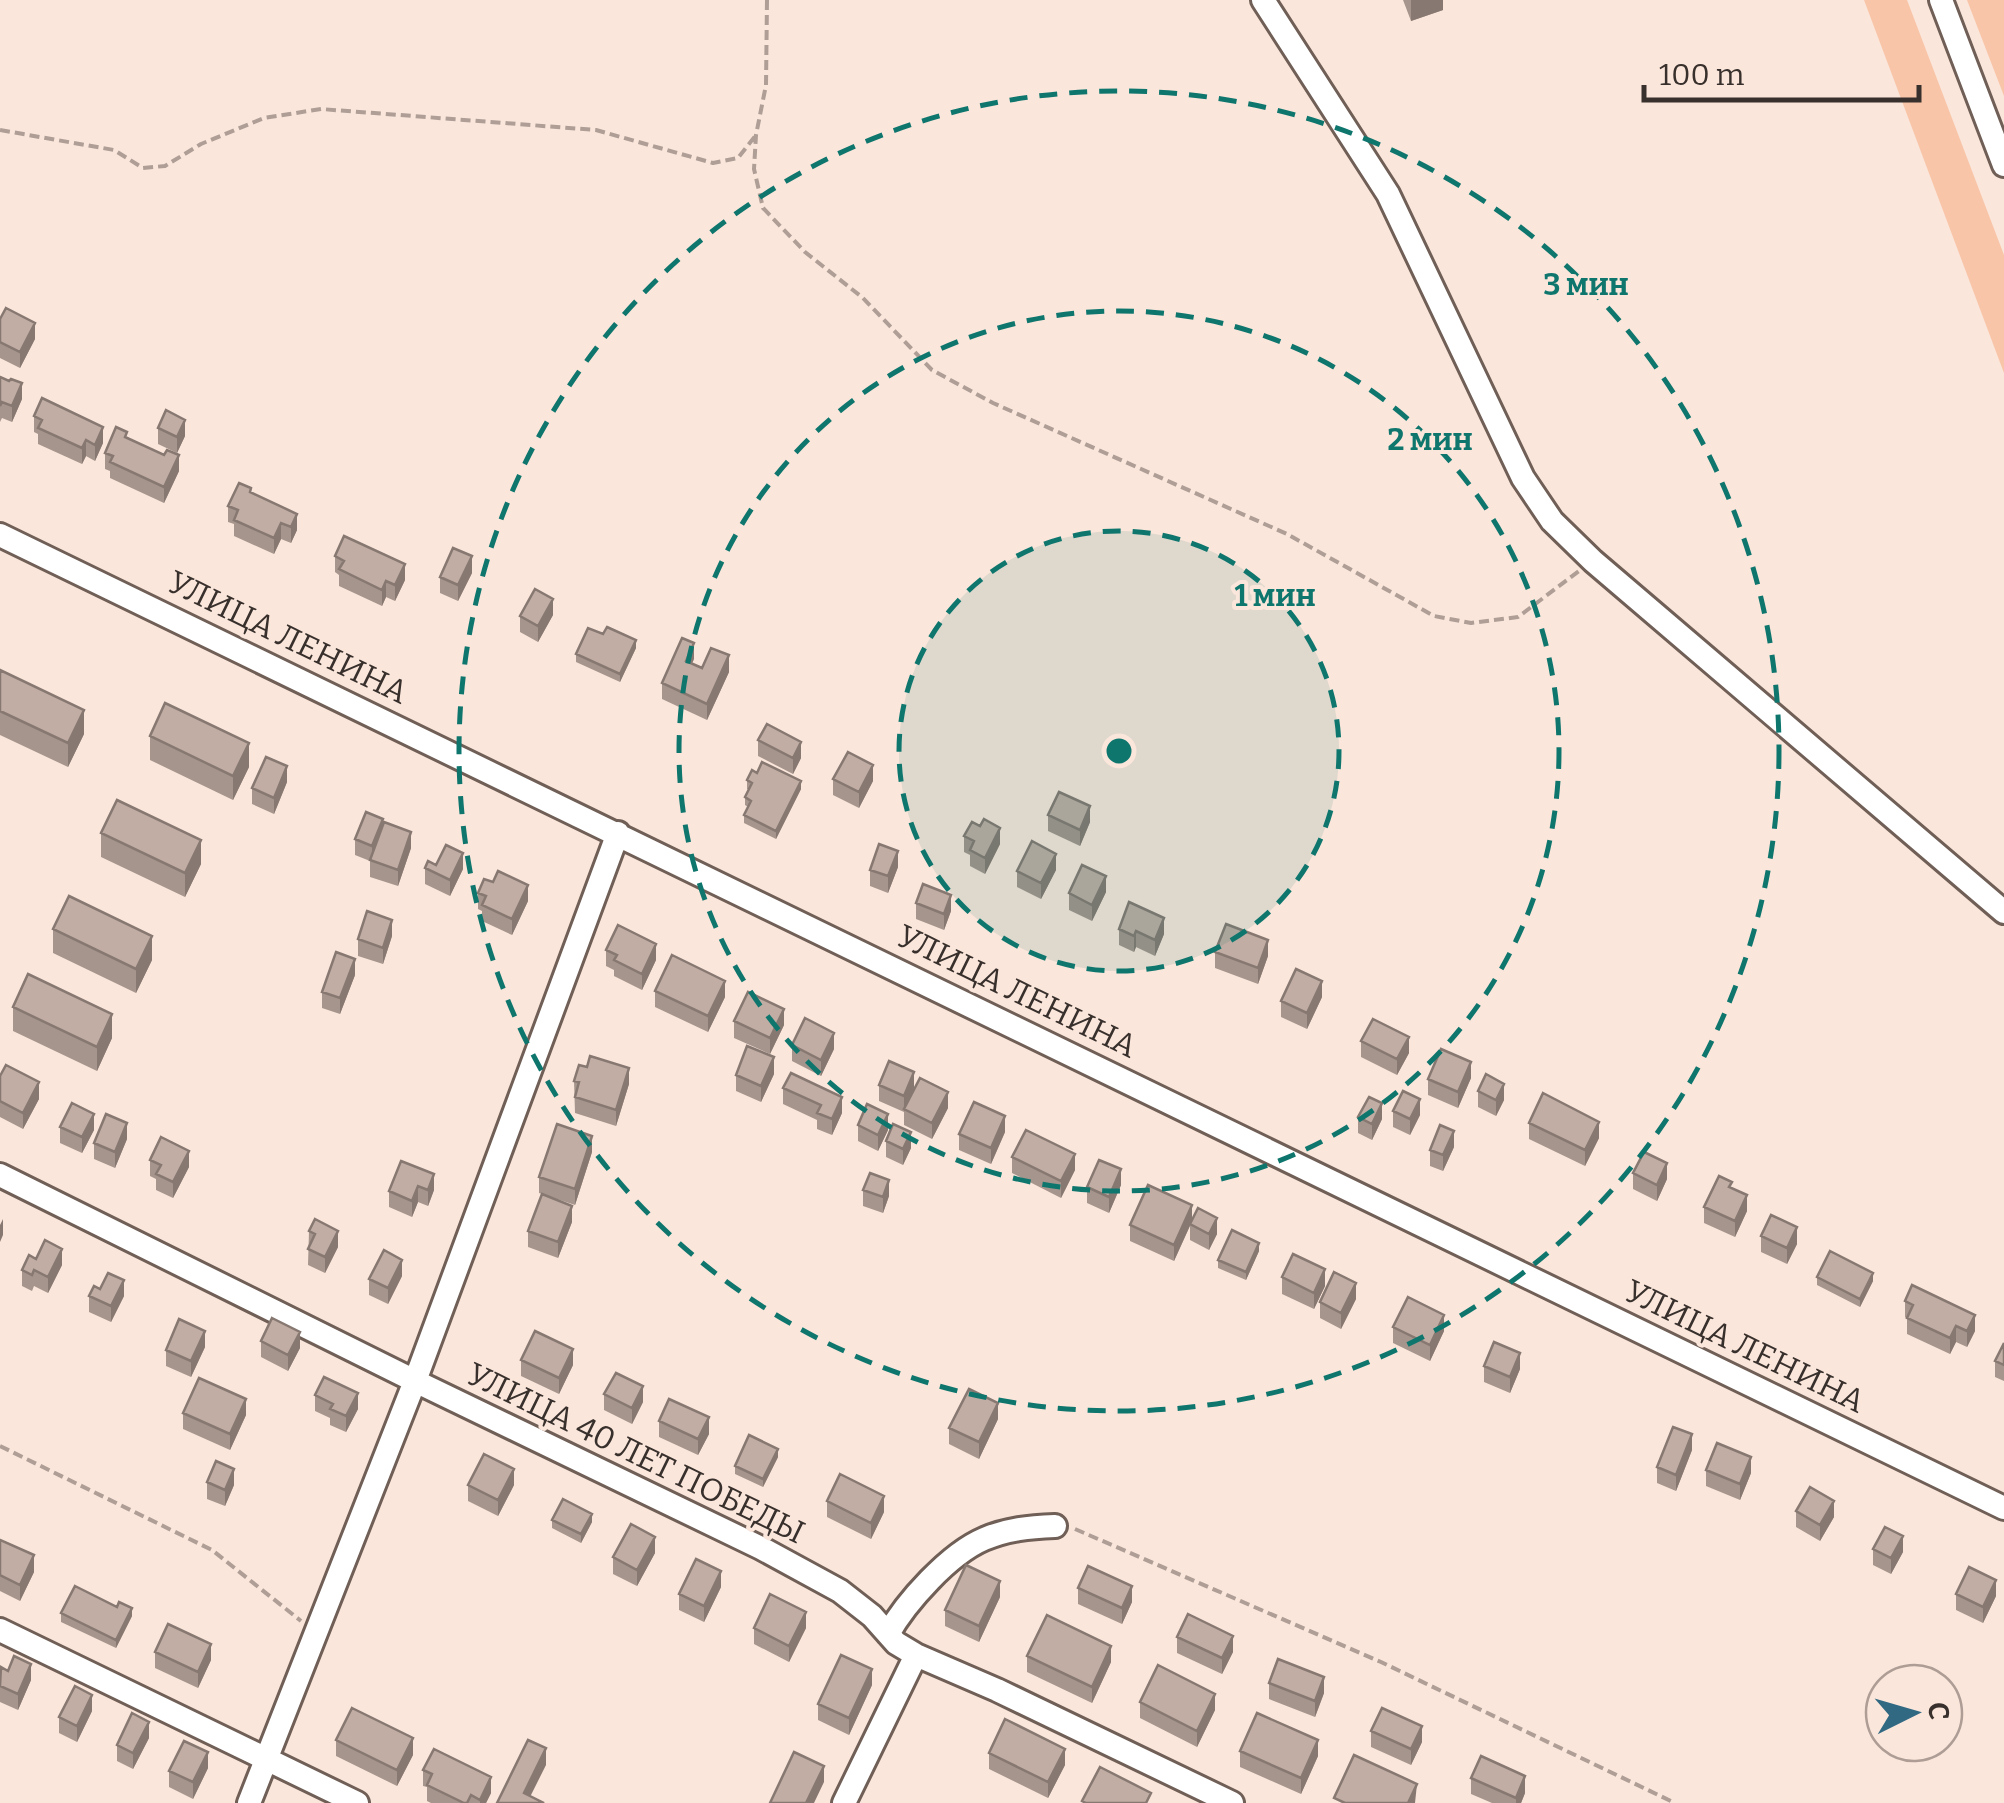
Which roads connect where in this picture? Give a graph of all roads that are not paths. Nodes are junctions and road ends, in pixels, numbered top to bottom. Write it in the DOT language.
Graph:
graph roads {
  1 [pos="1263,0"];
  2 [pos="1941,0"];
  3 [pos="2004,164"];
  4 [pos="0,536"];
  5 [pos="618,833"];
  6 [pos="2004,912"];
  7 [pos="0,1175"];
  8 [pos="416,1382"];
  9 [pos="2004,1508"];
  10 [pos="1055,1526"];
  11 [pos="0,1630"];
  12 [pos="888,1634"];
  13 [pos="916,1655"];
  14 [pos="266,1762"];
  15 [pos="249,1803"];
  16 [pos="357,1803"];
  17 [pos="844,1803"];
  18 [pos="1232,1803"];
  1 -- 6 [label="street"];
  2 -- 3 [label="street"];
  4 -- 5 [label="street, УЛИЦА ЛЕНИНА"];
  5 -- 8 [label="street"];
  5 -- 9 [label="street, УЛИЦА ЛЕНИНА"];
  7 -- 8 [label="street, УЛИЦА 40 ЛЕТ ПОБЕДЫ"];
  8 -- 12 [label="street, УЛИЦА 40 ЛЕТ ПОБЕДЫ"];
  8 -- 14 [label="street"];
  10 -- 12 [label="street"];
  11 -- 14 [label="street"];
  12 -- 13 [label="street, УЛИЦА 40 ЛЕТ ПОБЕДЫ"];
  13 -- 17 [label="street"];
  13 -- 18 [label="street, УЛИЦА 40 ЛЕТ ПОБЕДЫ"];
  14 -- 15 [label="street"];
  14 -- 16 [label="street"];
}
